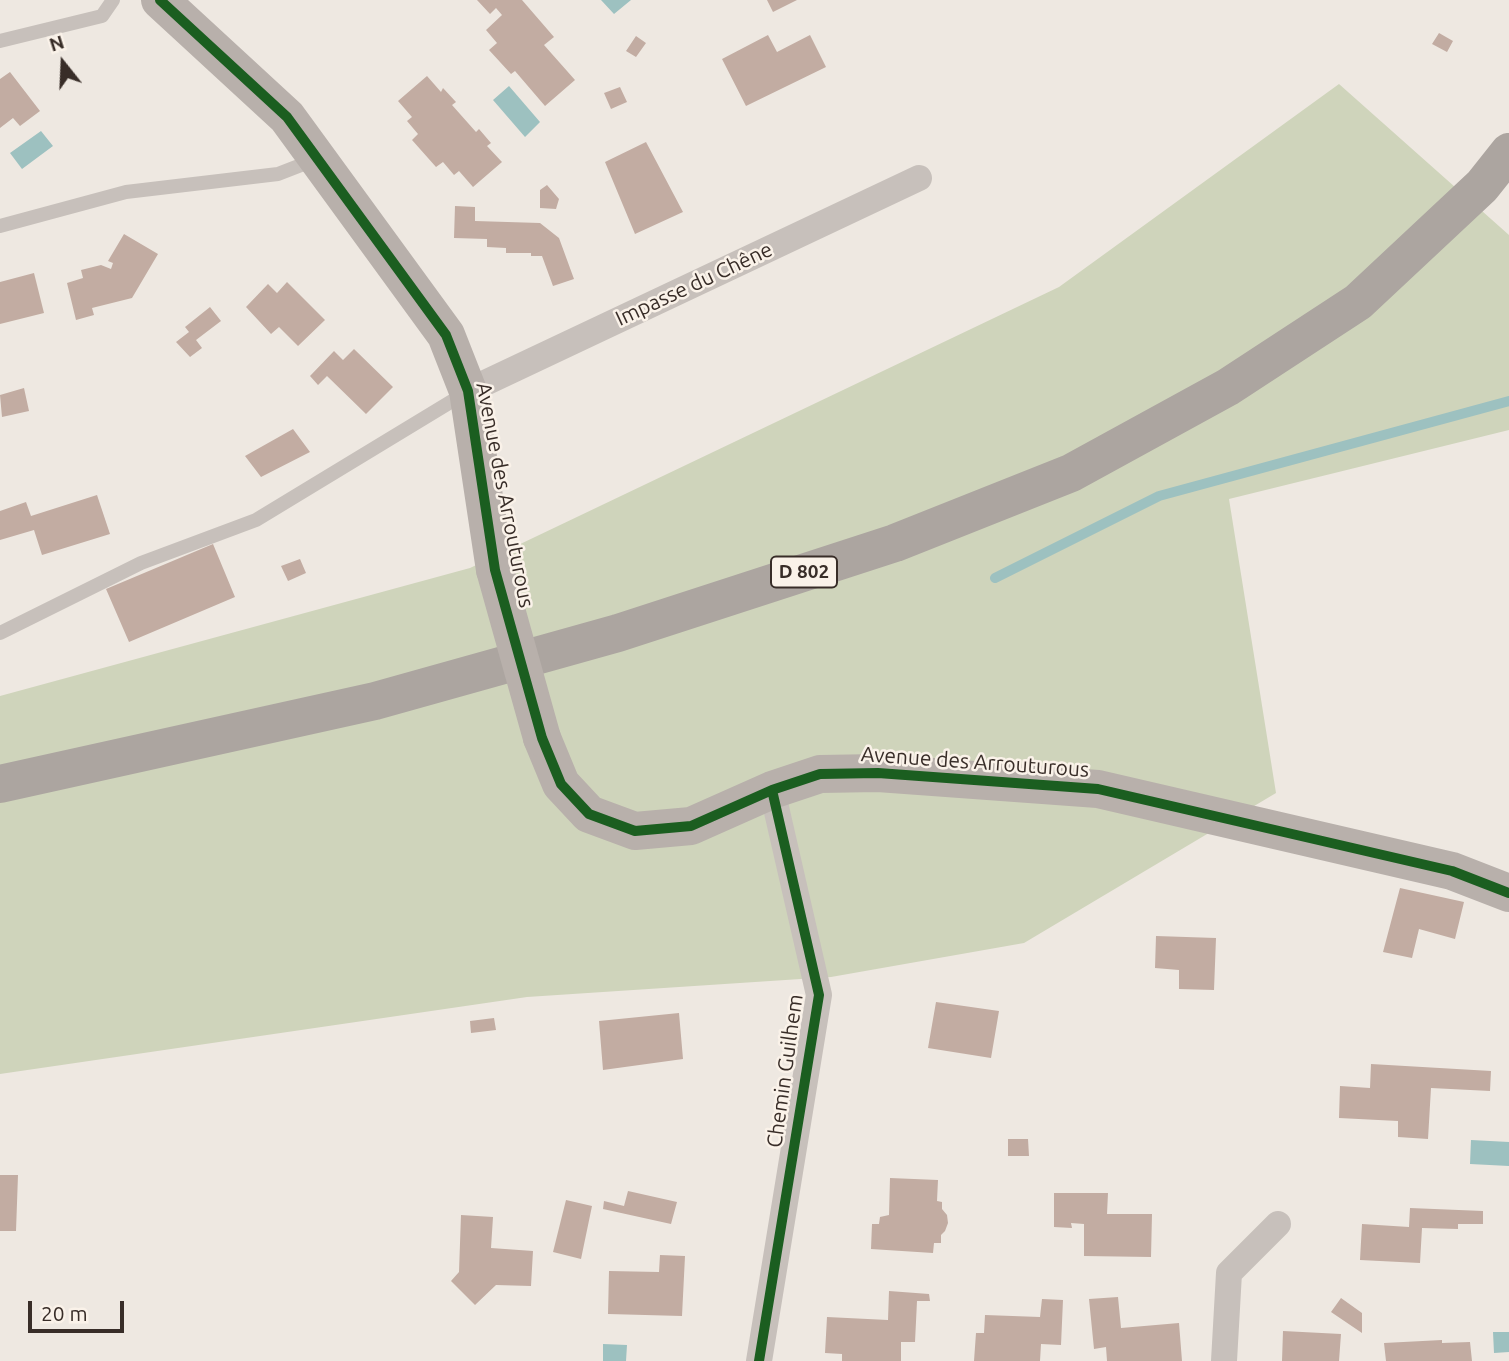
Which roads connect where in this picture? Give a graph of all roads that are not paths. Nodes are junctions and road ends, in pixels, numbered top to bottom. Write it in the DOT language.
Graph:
graph roads {
  1 [pos="113,0"];
  2 [pos="160,0"];
  3 [pos="0,41"];
  4 [pos="1509,152"];
  5 [pos="319,158"];
  6 [pos="919,178"];
  7 [pos="0,226"];
  8 [pos="468,391"];
  9 [pos="0,633"];
  10 [pos="0,784"];
  11 [pos="772,790"];
  12 [pos="1509,893"];
  13 [pos="1278,1224"];
  14 [pos="759,1361"];
  15 [pos="1224,1361"];
  1 -- 3 [label="lane"];
  2 -- 5 [label="street, Avenue des Arrouturous"];
  4 -- 10 [label="main road, D 802"];
  5 -- 7 [label="lane"];
  5 -- 8 [label="street, Avenue des Arrouturous"];
  6 -- 8 [label="street, Impasse du Chêne"];
  8 -- 9 [label="lane"];
  8 -- 11 [label="street, Avenue des Arrouturous, bridge"];
  11 -- 12 [label="street, Avenue des Arrouturous"];
  11 -- 14 [label="street, Chemin Guilhem"];
  13 -- 15 [label="street"];
}
